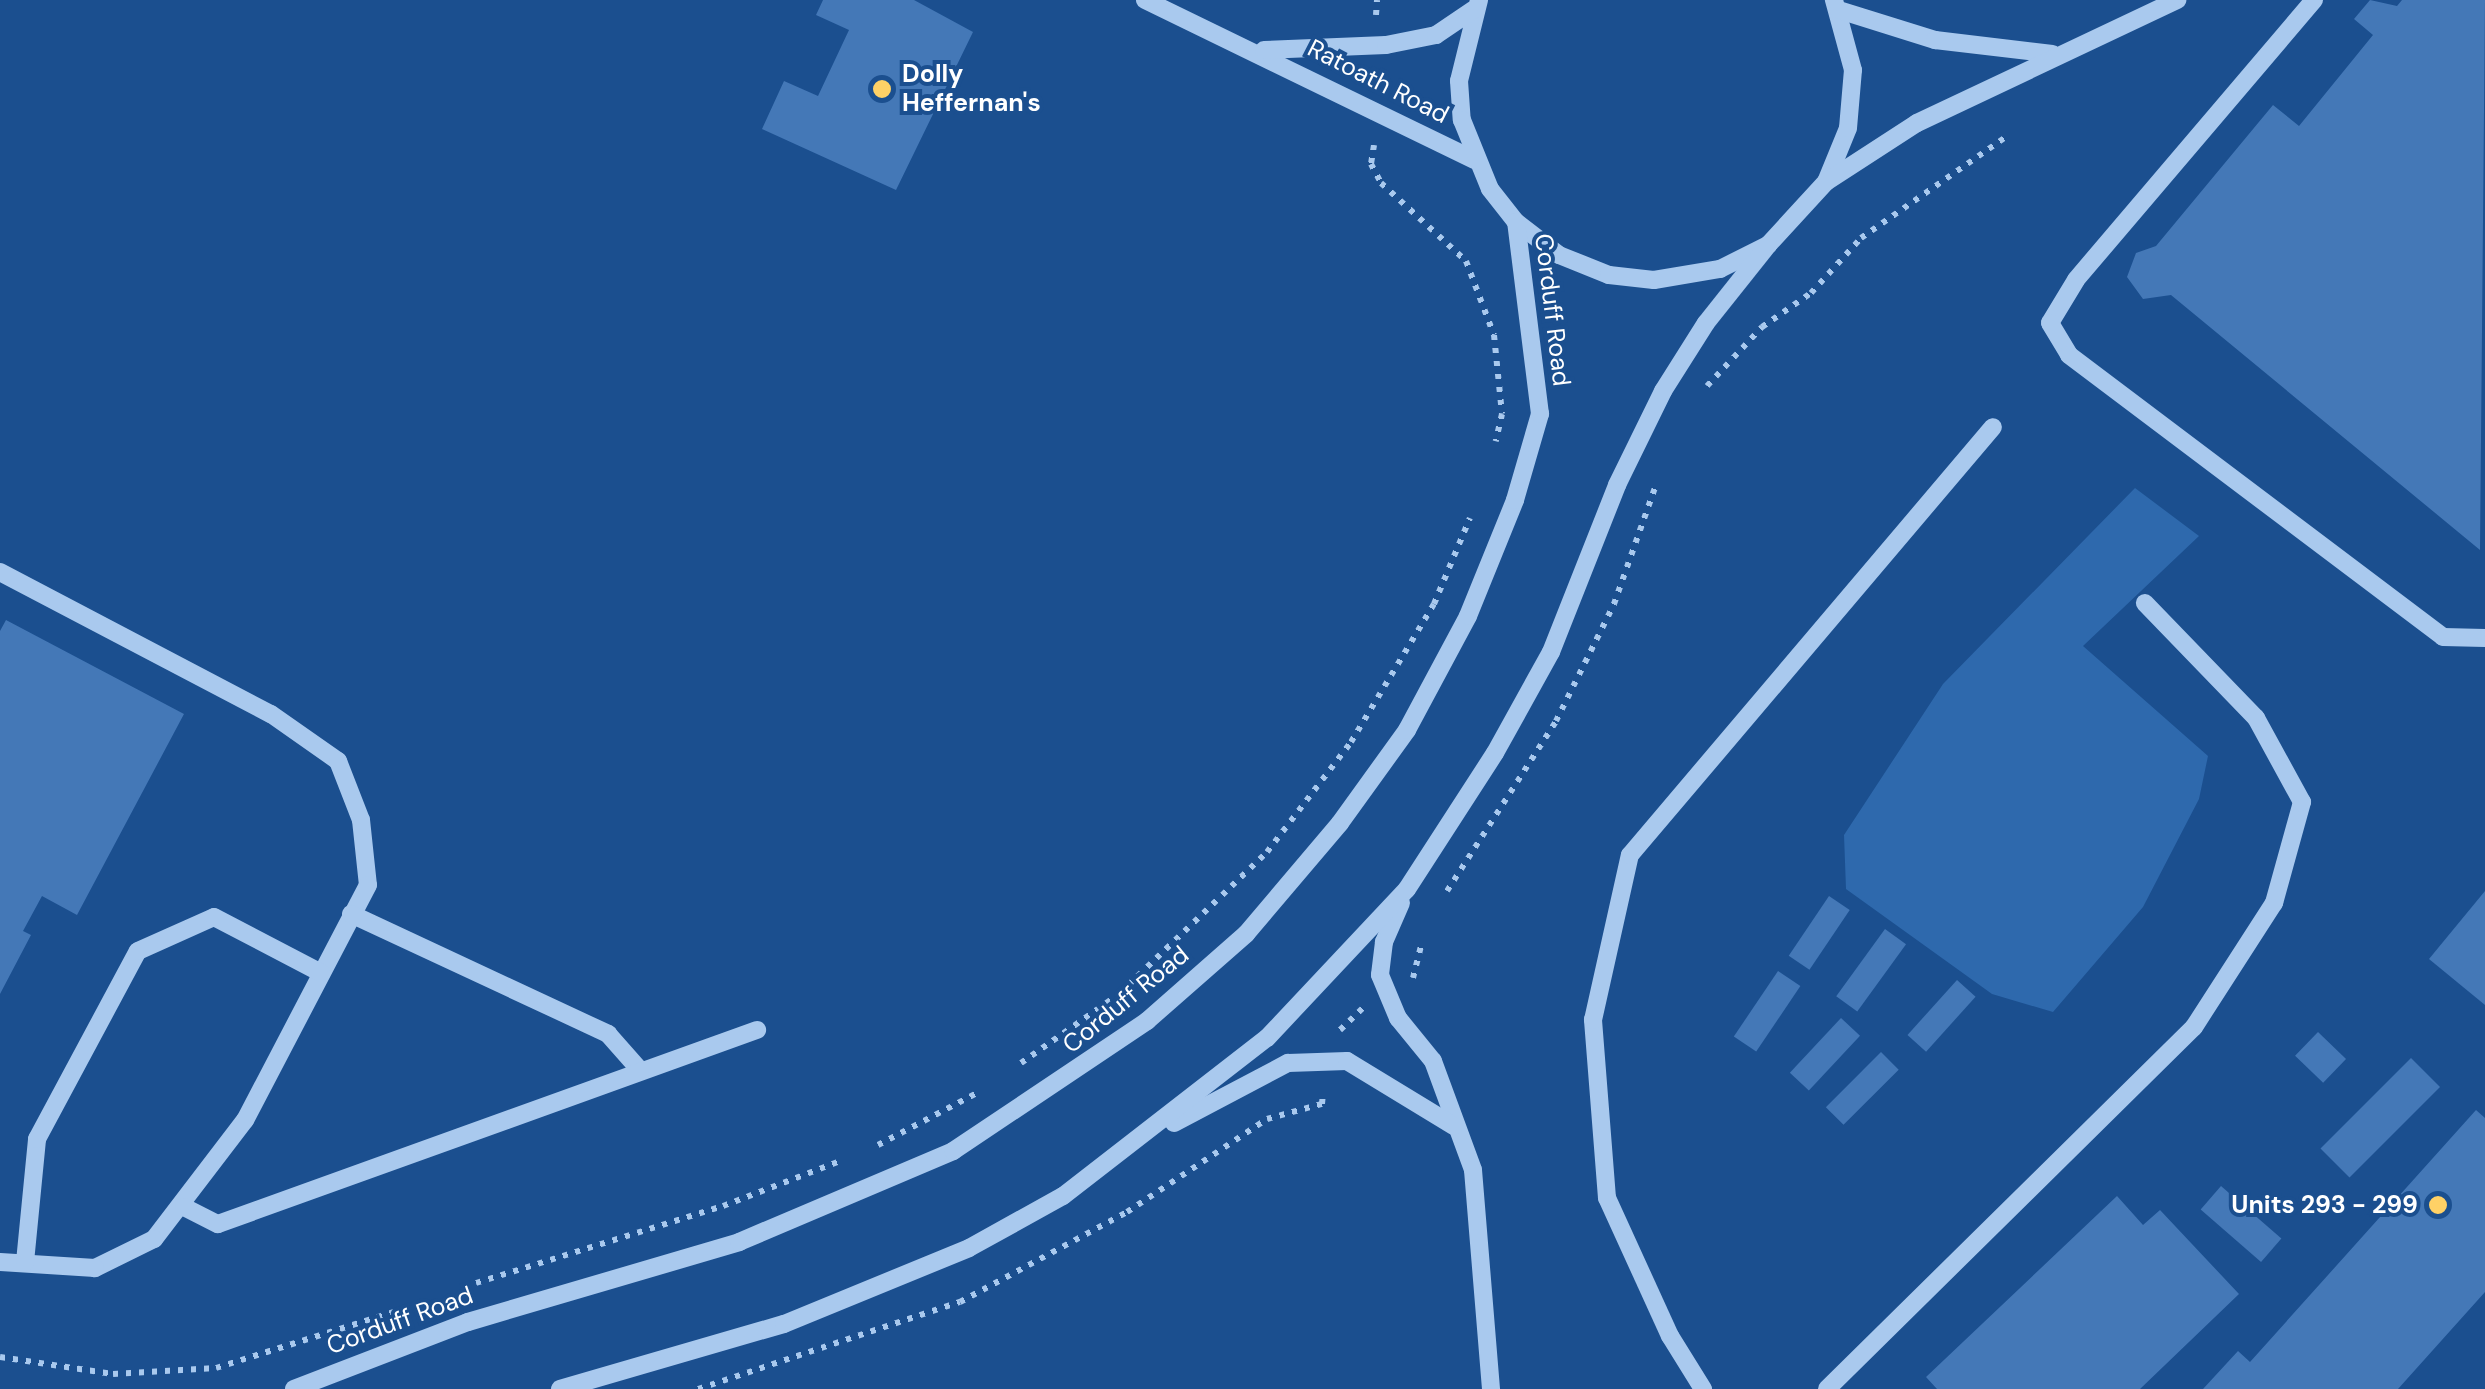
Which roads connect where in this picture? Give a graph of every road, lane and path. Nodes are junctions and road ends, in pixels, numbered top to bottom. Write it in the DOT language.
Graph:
graph roads {
  1 [pos="1144,0"];
  2 [pos="2177,0"];
  3 [pos="2314,0"];
  4 [pos="1476,5"];
  5 [pos="1836,5"];
  6 [pos="1258,50"];
  7 [pos="2052,54"];
  8 [pos="1474,160"];
  9 [pos="1371,164"];
  10 [pos="1826,182"];
  11 [pos="1516,222"];
  12 [pos="1768,245"];
  13 [pos="1993,427"];
  14 [pos="1492,459"];
  15 [pos="1474,506"];
  16 [pos="0,572"];
  17 [pos="2145,603"];
  18 [pos="2485,638"];
  19 [pos="1407,889"];
  20 [pos="351,914"];
  21 [pos="321,973"];
  22 [pos="757,1030"];
  23 [pos="1014,1068"];
  24 [pos="639,1069"];
  25 [pos="983,1090"];
  26 [pos="1454,1126"];
  27 [pos="1140,1141"];
  28 [pos="869,1150"];
  29 [pos="851,1157"];
  30 [pos="184,1207"];
  31 [pos="0,1262"];
  32 [pos="24,1262"];
  33 [pos="460,1289"];
  34 [pos="406,1308"];
  35 [pos="0,1358"];
  36 [pos="294,1389"];
  37 [pos="560,1389"];
  38 [pos="1492,1389"];
  39 [pos="1703,1389"];
  40 [pos="1828,1389"];
  1 -- 6 [label="street, Ratoath Road"];
  2 -- 7 [label="street"];
  3 -- 18 [label="street"];
  4 -- 6 [label="street, Ratoath Road"];
  4 -- 8 [label="street"];
  5 -- 7 [label="street"];
  5 -- 10 [label="street"];
  6 -- 8 [label="street, Ratoath Road"];
  7 -- 10 [label="street"];
  8 -- 11 [label="street"];
  9 -- 14 [label="path"];
  10 -- 12 [label="street"];
  11 -- 12 [label="street"];
  11 -- 36 [label="street, Corduff Road"];
  12 -- 19 [label="street"];
  13 -- 39 [label="street"];
  15 -- 23 [label="path"];
  16 -- 20 [label="street"];
  17 -- 40 [label="street"];
  19 -- 26 [label="street"];
  19 -- 27 [label="street"];
  20 -- 21 [label="street"];
  20 -- 24 [label="street"];
  21 -- 30 [label="street"];
  21 -- 32 [label="street"];
  22 -- 24 [label="street"];
  24 -- 30 [label="street"];
  25 -- 28 [label="path"];
  26 -- 27 [label="street"];
  26 -- 38 [label="street"];
  27 -- 37 [label="street"];
  29 -- 33 [label="path"];
  30 -- 32 [label="street"];
  31 -- 32 [label="street"];
  34 -- 35 [label="path"];
}
